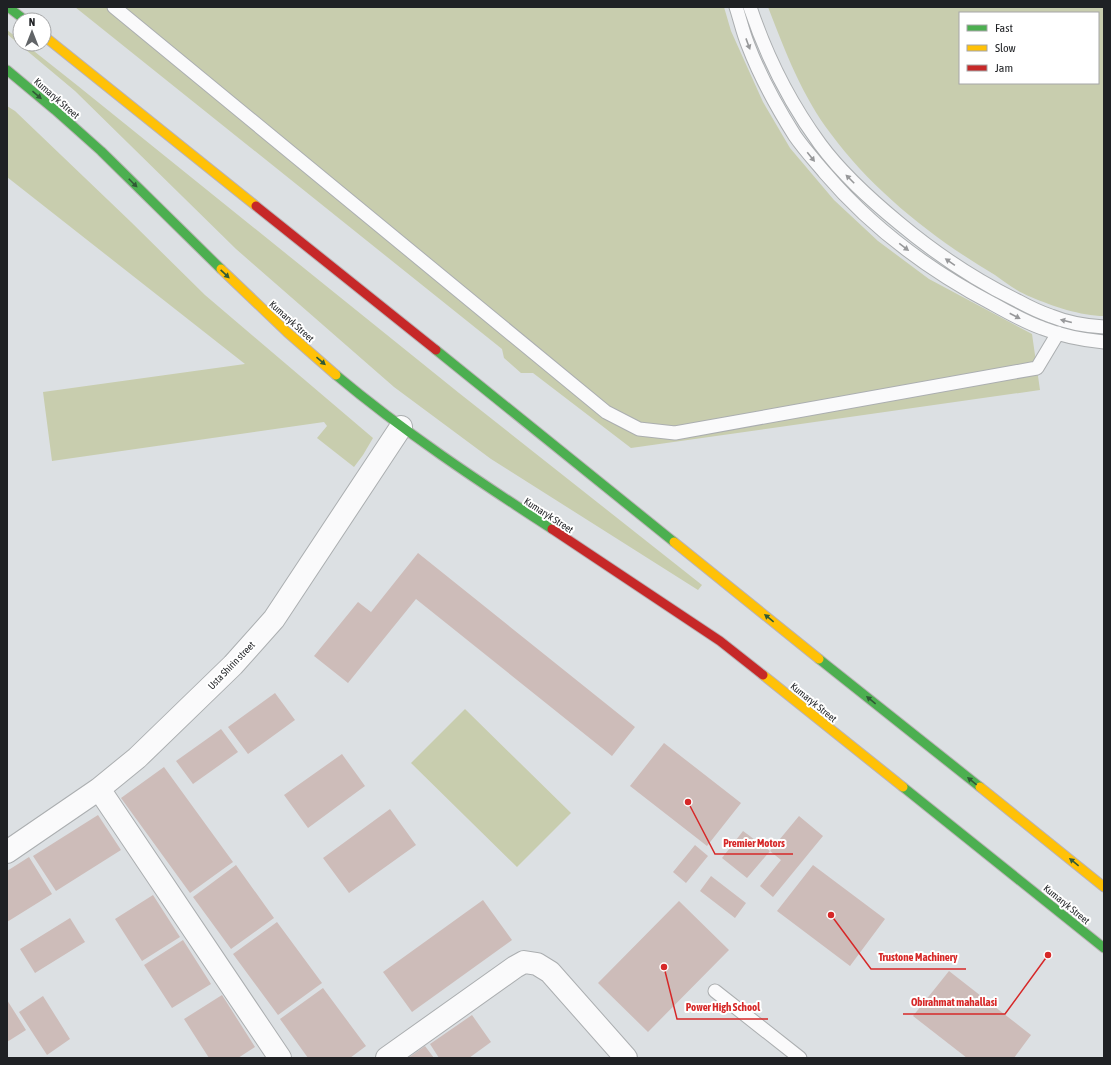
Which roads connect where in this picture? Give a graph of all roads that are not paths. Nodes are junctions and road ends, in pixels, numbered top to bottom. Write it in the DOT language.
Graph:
graph roads {
  1 [pos="114,7"];
  2 [pos="736,7"];
  3 [pos="750,7"];
  4 [pos="52,42"];
  5 [pos="7,70"];
  6 [pos="1104,327"];
  7 [pos="1058,334"];
  8 [pos="1104,342"];
  9 [pos="401,427"];
  10 [pos="99,789"];
  11 [pos="7,852"];
  12 [pos="1104,887"];
  13 [pos="1104,948"];
  14 [pos="716,991"];
  15 [pos="280,1058"];
  16 [pos="387,1058"];
  17 [pos="626,1058"];
  18 [pos="800,1058"];
  1 -- 7 [label="lane"];
  2 -- 7 [label="lane, one-way"];
  6 -- 3 [label="lane, one-way"];
  12 -- 4 [label="main road, one-way"];
  5 -- 9 [label="main road, Kumaryk Street, one-way"];
  7 -- 8 [label="lane"];
  9 -- 10 [label="street, Usta Shirin street"];
  9 -- 13 [label="main road, Kumaryk Street"];
  10 -- 11 [label="street, Usta Shirin street"];
  10 -- 15 [label="street"];
  14 -- 18 [label="lane"];
  16 -- 17 [label="street"];
}
